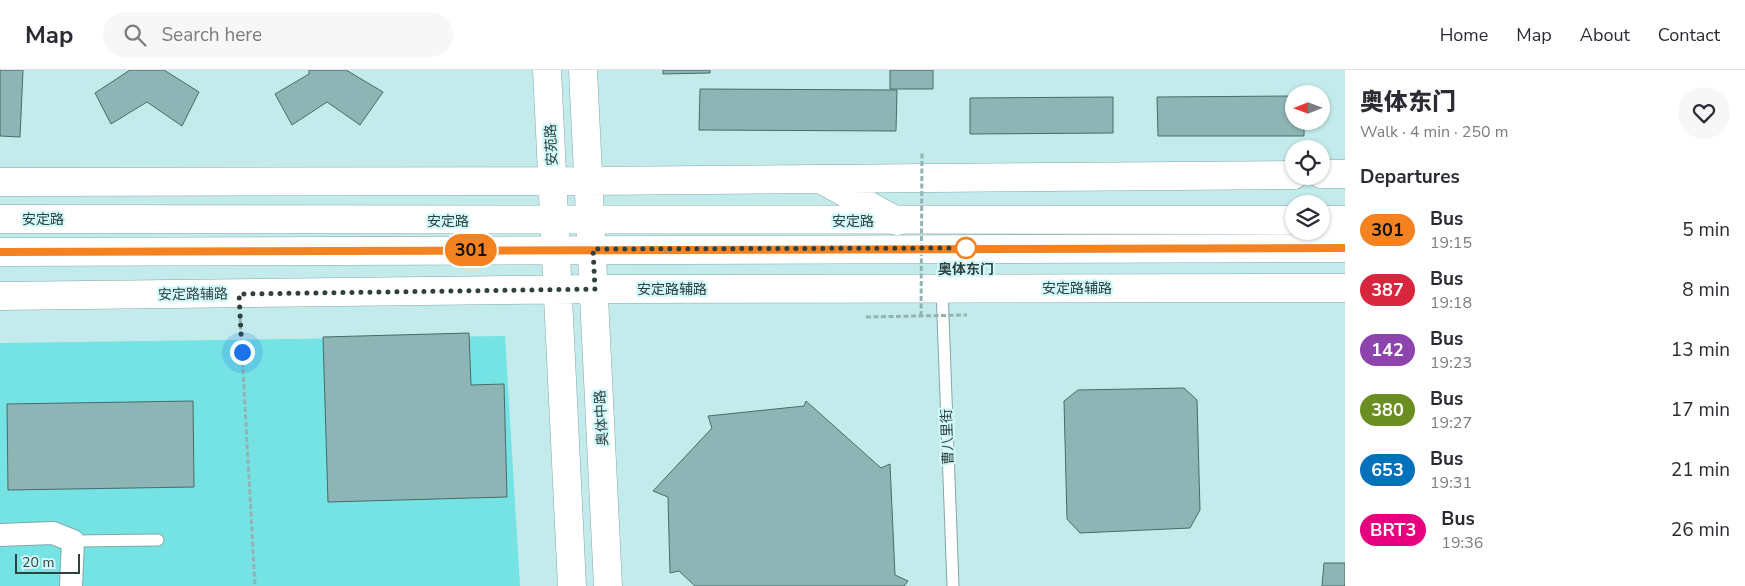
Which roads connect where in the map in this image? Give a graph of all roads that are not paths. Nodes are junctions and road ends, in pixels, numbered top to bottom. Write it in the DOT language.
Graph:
graph roads {
  1 [pos="547,70"];
  2 [pos="583,70"];
  3 [pos="1330,174"];
  4 [pos="1345,174"];
  5 [pos="1285,175"];
  6 [pos="820,179"];
  7 [pos="552,181"];
  8 [pos="589,181"];
  9 [pos="0,182"];
  10 [pos="0,219"];
  11 [pos="591,220"];
  12 [pos="1285,220"];
  13 [pos="1330,220"];
  14 [pos="1345,220"];
  15 [pos="555,221"];
  16 [pos="897,221"];
  17 [pos="1345,248"];
  18 [pos="593,249"];
  19 [pos="556,250"];
  20 [pos="0,252"];
  21 [pos="942,288"];
  22 [pos="1345,288"];
  23 [pos="595,289"];
  24 [pos="557,291"];
  25 [pos="0,296"];
  26 [pos="0,535"];
  27 [pos="158,540"];
  28 [pos="73,541"];
  29 [pos="71,586"];
  30 [pos="572,586"];
  31 [pos="608,586"];
  32 [pos="953,586"];
  1 -- 7 [label="main road, 安苑路"];
  2 -- 8 [label="main road"];
  3 -- 4 [label="main road"];
  5 -- 6 [label="main road"];
  6 -- 8 [label="main road"];
  6 -- 16 [label="main road, 安定路"];
  7 -- 8 [label="main road"];
  7 -- 9 [label="main road"];
  7 -- 15 [label="main road, 安苑路"];
  8 -- 11 [label="main road"];
  10 -- 15 [label="main road, 安定路"];
  11 -- 15 [label="main road, 安定路"];
  11 -- 16 [label="main road, 安定路"];
  11 -- 18 [label="main road, 奥体中路"];
  12 -- 16 [label="main road, 安定路"];
  13 -- 14 [label="main road"];
  15 -- 19 [label="main road, 安苑路"];
  17 -- 18 [label="main road, 安定路"];
  18 -- 19 [label="main road, 安定路"];
  18 -- 23 [label="main road, 奥体中路"];
  19 -- 20 [label="main road, 安定路"];
  19 -- 24 [label="main road"];
  21 -- 22 [label="main road, 安定路辅路"];
  21 -- 23 [label="main road, 安定路辅路"];
  21 -- 32 [label="lane, 曹八里街"];
  23 -- 24 [label="main road, 安定路辅路"];
  23 -- 31 [label="main road, 奥体中路"];
  24 -- 25 [label="main road, 安定路辅路"];
  24 -- 30 [label="main road"];
  26 -- 28 [label="street"];
  27 -- 28 [label="lane"];
  28 -- 29 [label="street"];
}
